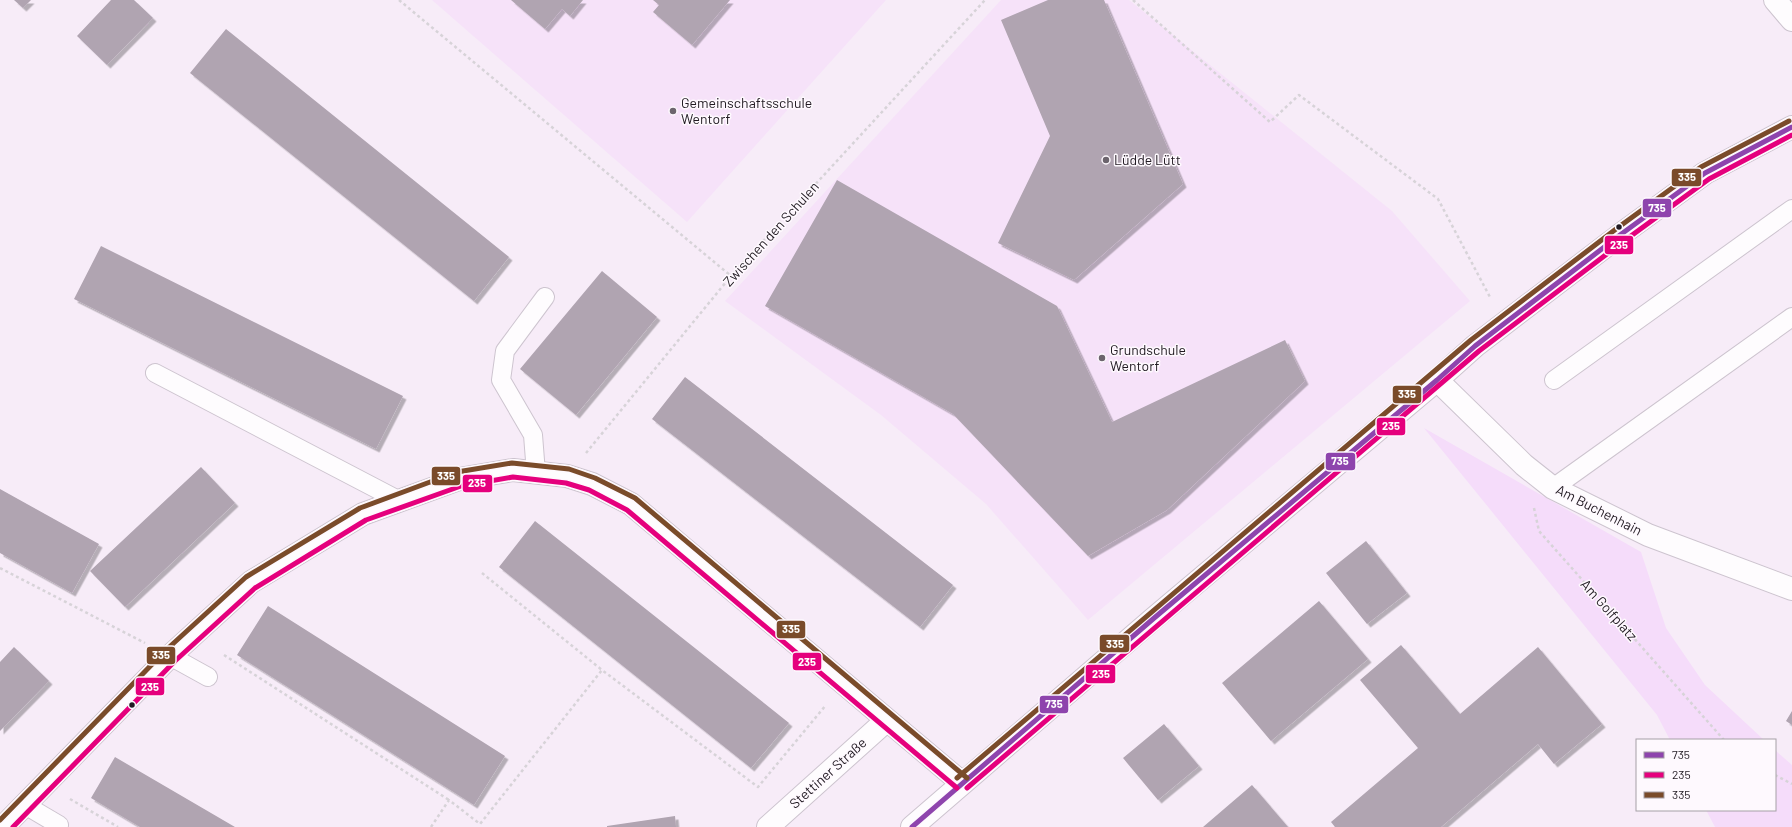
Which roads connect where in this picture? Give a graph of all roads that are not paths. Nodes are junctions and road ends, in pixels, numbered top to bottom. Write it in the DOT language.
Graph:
graph roads {
  1 [pos="1775,0"];
  2 [pos="1792,20"];
  3 [pos="1792,127"];
  4 [pos="1792,209"];
  5 [pos="545,297"];
  6 [pos="1792,317"];
  7 [pos="155,373"];
  8 [pos="1438,380"];
  9 [pos="1554,380"];
  10 [pos="536,473"];
  11 [pos="1553,488"];
  12 [pos="400,501"];
  13 [pos="1792,589"];
  14 [pos="170,656"];
  15 [pos="208,677"];
  16 [pos="887,720"];
  17 [pos="962,783"];
  18 [pos="25,805"];
  19 [pos="58,825"];
  20 [pos="3,827"];
  21 [pos="768,827"];
  22 [pos="912,827"];
  1 -- 2 [label="street"];
  3 -- 8 [label="street"];
  4 -- 9 [label="lane"];
  5 -- 10 [label="lane"];
  6 -- 11 [label="lane"];
  7 -- 12 [label="lane"];
  8 -- 11 [label="street, Am Buchenhain"];
  8 -- 17 [label="street"];
  10 -- 12 [label="street"];
  10 -- 16 [label="street"];
  11 -- 13 [label="street, Am Buchenhain"];
  12 -- 14 [label="street"];
  14 -- 15 [label="lane"];
  14 -- 18 [label="street"];
  16 -- 17 [label="street"];
  16 -- 21 [label="street, Stettiner Straße"];
  17 -- 22 [label="street"];
  18 -- 19 [label="lane"];
  18 -- 20 [label="street"];
}
